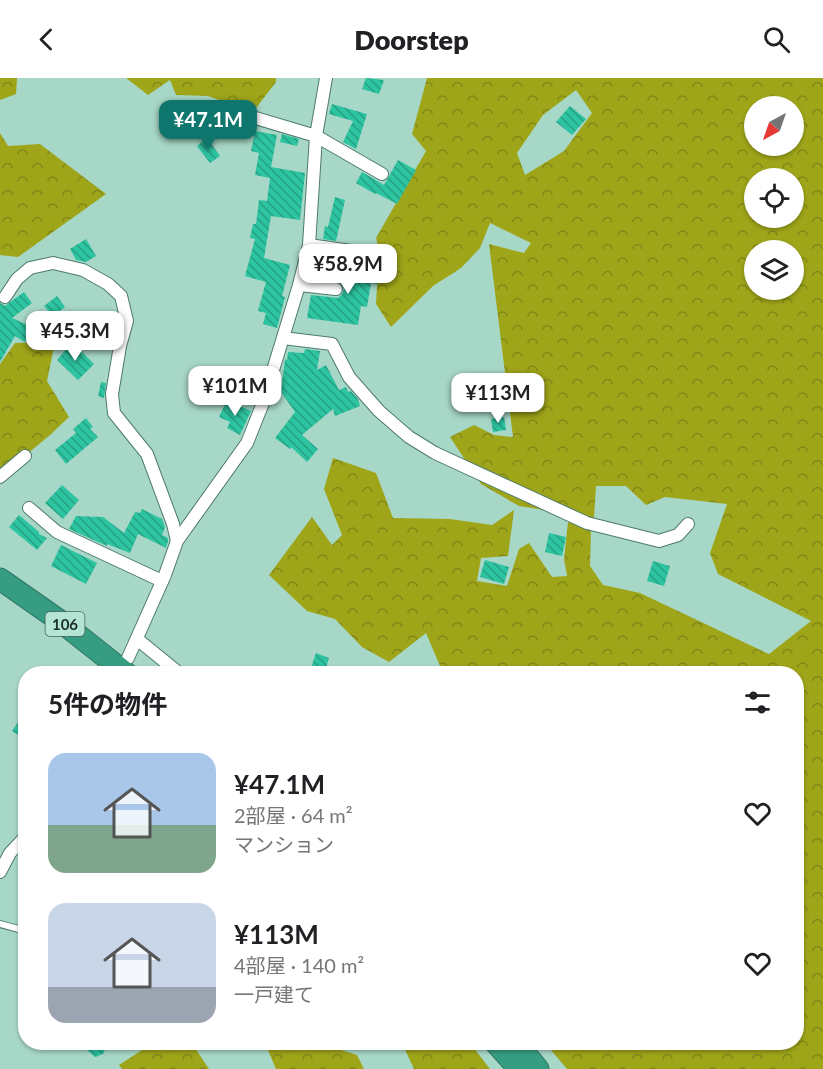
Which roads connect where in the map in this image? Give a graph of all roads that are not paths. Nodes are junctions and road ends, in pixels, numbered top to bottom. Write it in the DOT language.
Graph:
graph roads {
  1 [pos="326,78"];
  2 [pos="224,114"];
  3 [pos="316,136"];
  4 [pos="382,174"];
  5 [pos="309,245"];
  6 [pos="365,253"];
  7 [pos="299,285"];
  8 [pos="336,289"];
  9 [pos="5,297"];
  10 [pos="283,338"];
  11 [pos="93,344"];
  12 [pos="120,346"];
  13 [pos="25,456"];
  14 [pos="0,477"];
  15 [pos="29,508"];
  16 [pos="688,524"];
  17 [pos="177,541"];
  18 [pos="0,579"];
  19 [pos="162,581"];
  20 [pos="0,597"];
  21 [pos="137,639"];
  22 [pos="95,666"];
  23 [pos="128,666"];
  24 [pos="170,666"];
  25 [pos="18,844"];
  26 [pos="0,872"];
  27 [pos="0,924"];
  28 [pos="18,929"];
  29 [pos="502,1050"];
  30 [pos="523,1050"];
  31 [pos="519,1069"];
  32 [pos="538,1069"];
  1 -- 3 [label="street"];
  2 -- 3 [label="street"];
  3 -- 4 [label="street"];
  3 -- 5 [label="street"];
  5 -- 6 [label="street"];
  5 -- 7 [label="street"];
  7 -- 8 [label="street"];
  7 -- 10 [label="street"];
  9 -- 12 [label="street"];
  10 -- 16 [label="street"];
  10 -- 17 [label="street"];
  11 -- 12 [label="lane"];
  12 -- 17 [label="street"];
  13 -- 14 [label="street"];
  15 -- 19 [label="street"];
  17 -- 19 [label="street"];
  18 -- 23 [label="highway, 106"];
  19 -- 21 [label="street"];
  20 -- 22 [label="highway, 106"];
  21 -- 23 [label="street"];
  21 -- 24 [label="street"];
  25 -- 26 [label="street"];
  27 -- 28 [label="lane"];
  29 -- 31 [label="highway"];
  30 -- 32 [label="highway"];
}
